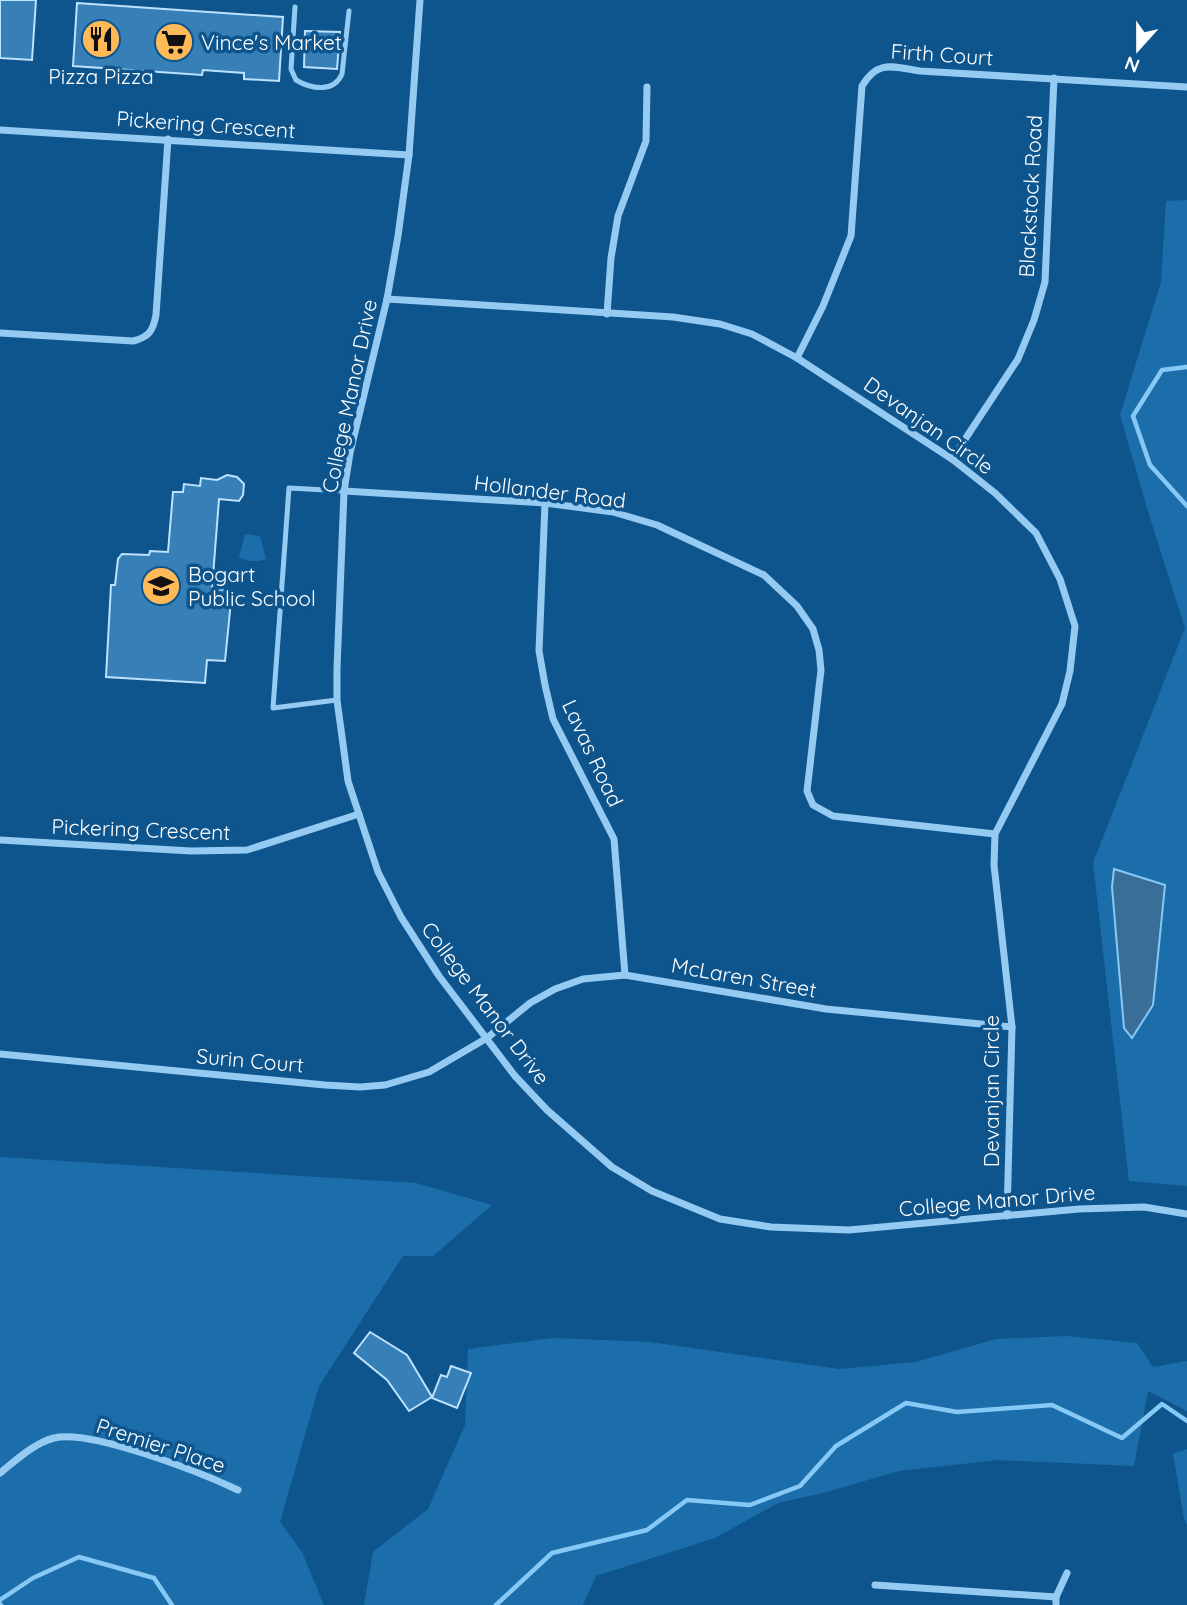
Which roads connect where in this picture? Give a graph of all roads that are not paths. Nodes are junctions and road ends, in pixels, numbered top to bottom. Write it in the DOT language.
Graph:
graph roads {
  1 [pos="418,2"];
  2 [pos="295,7"];
  3 [pos="349,10"];
  4 [pos="1054,78"];
  5 [pos="647,87"];
  6 [pos="1187,87"];
  7 [pos="0,130"];
  8 [pos="168,139"];
  9 [pos="409,155"];
  10 [pos="387,299"];
  11 [pos="607,314"];
  12 [pos="0,332"];
  13 [pos="797,358"];
  14 [pos="952,458"];
  15 [pos="344,491"];
  16 [pos="545,503"];
  17 [pos="337,700"];
  18 [pos="359,814"];
  19 [pos="995,834"];
  20 [pos="0,840"];
  21 [pos="625,975"];
  22 [pos="1012,1027"];
  23 [pos="487,1038"];
  24 [pos="0,1054"];
  25 [pos="1187,1213"];
  26 [pos="1007,1216"];
  27 [pos="0,1474"];
  28 [pos="238,1490"];
  29 [pos="1067,1573"];
  30 [pos="875,1585"];
  31 [pos="1056,1601"];
  1 -- 9 [label="street, College Manor Drive"];
  2 -- 3 [label="lane"];
  4 -- 6 [label="street, Firth Court"];
  4 -- 13 [label="street, Firth Court"];
  4 -- 14 [label="street, Blackstock Road"];
  5 -- 11 [label="street"];
  7 -- 8 [label="street, Pickering Crescent"];
  8 -- 9 [label="street, Pickering Crescent"];
  8 -- 12 [label="street"];
  9 -- 10 [label="street, College Manor Drive"];
  10 -- 11 [label="street, Devanjan Circle"];
  10 -- 15 [label="street, College Manor Drive"];
  11 -- 13 [label="street, Devanjan Circle"];
  13 -- 14 [label="street, Devanjan Circle"];
  14 -- 19 [label="street, Devanjan Circle"];
  15 -- 16 [label="street, Hollander Road"];
  15 -- 17 [label="street, College Manor Drive"];
  15 -- 17 [label="lane"];
  16 -- 19 [label="street, Hollander Road"];
  16 -- 21 [label="street, Lavas Road"];
  17 -- 18 [label="street, College Manor Drive"];
  18 -- 20 [label="street, Pickering Crescent"];
  18 -- 23 [label="street, College Manor Drive"];
  19 -- 22 [label="street, Devanjan Circle"];
  21 -- 22 [label="street, McLaren Street"];
  21 -- 23 [label="street, McLaren Street"];
  22 -- 26 [label="street, Devanjan Circle"];
  23 -- 24 [label="street, Surin Court"];
  23 -- 26 [label="street, College Manor Drive"];
  25 -- 26 [label="street, College Manor Drive"];
  27 -- 28 [label="street, Premier Place"];
  29 -- 31 [label="street"];
  30 -- 31 [label="street"];
}
